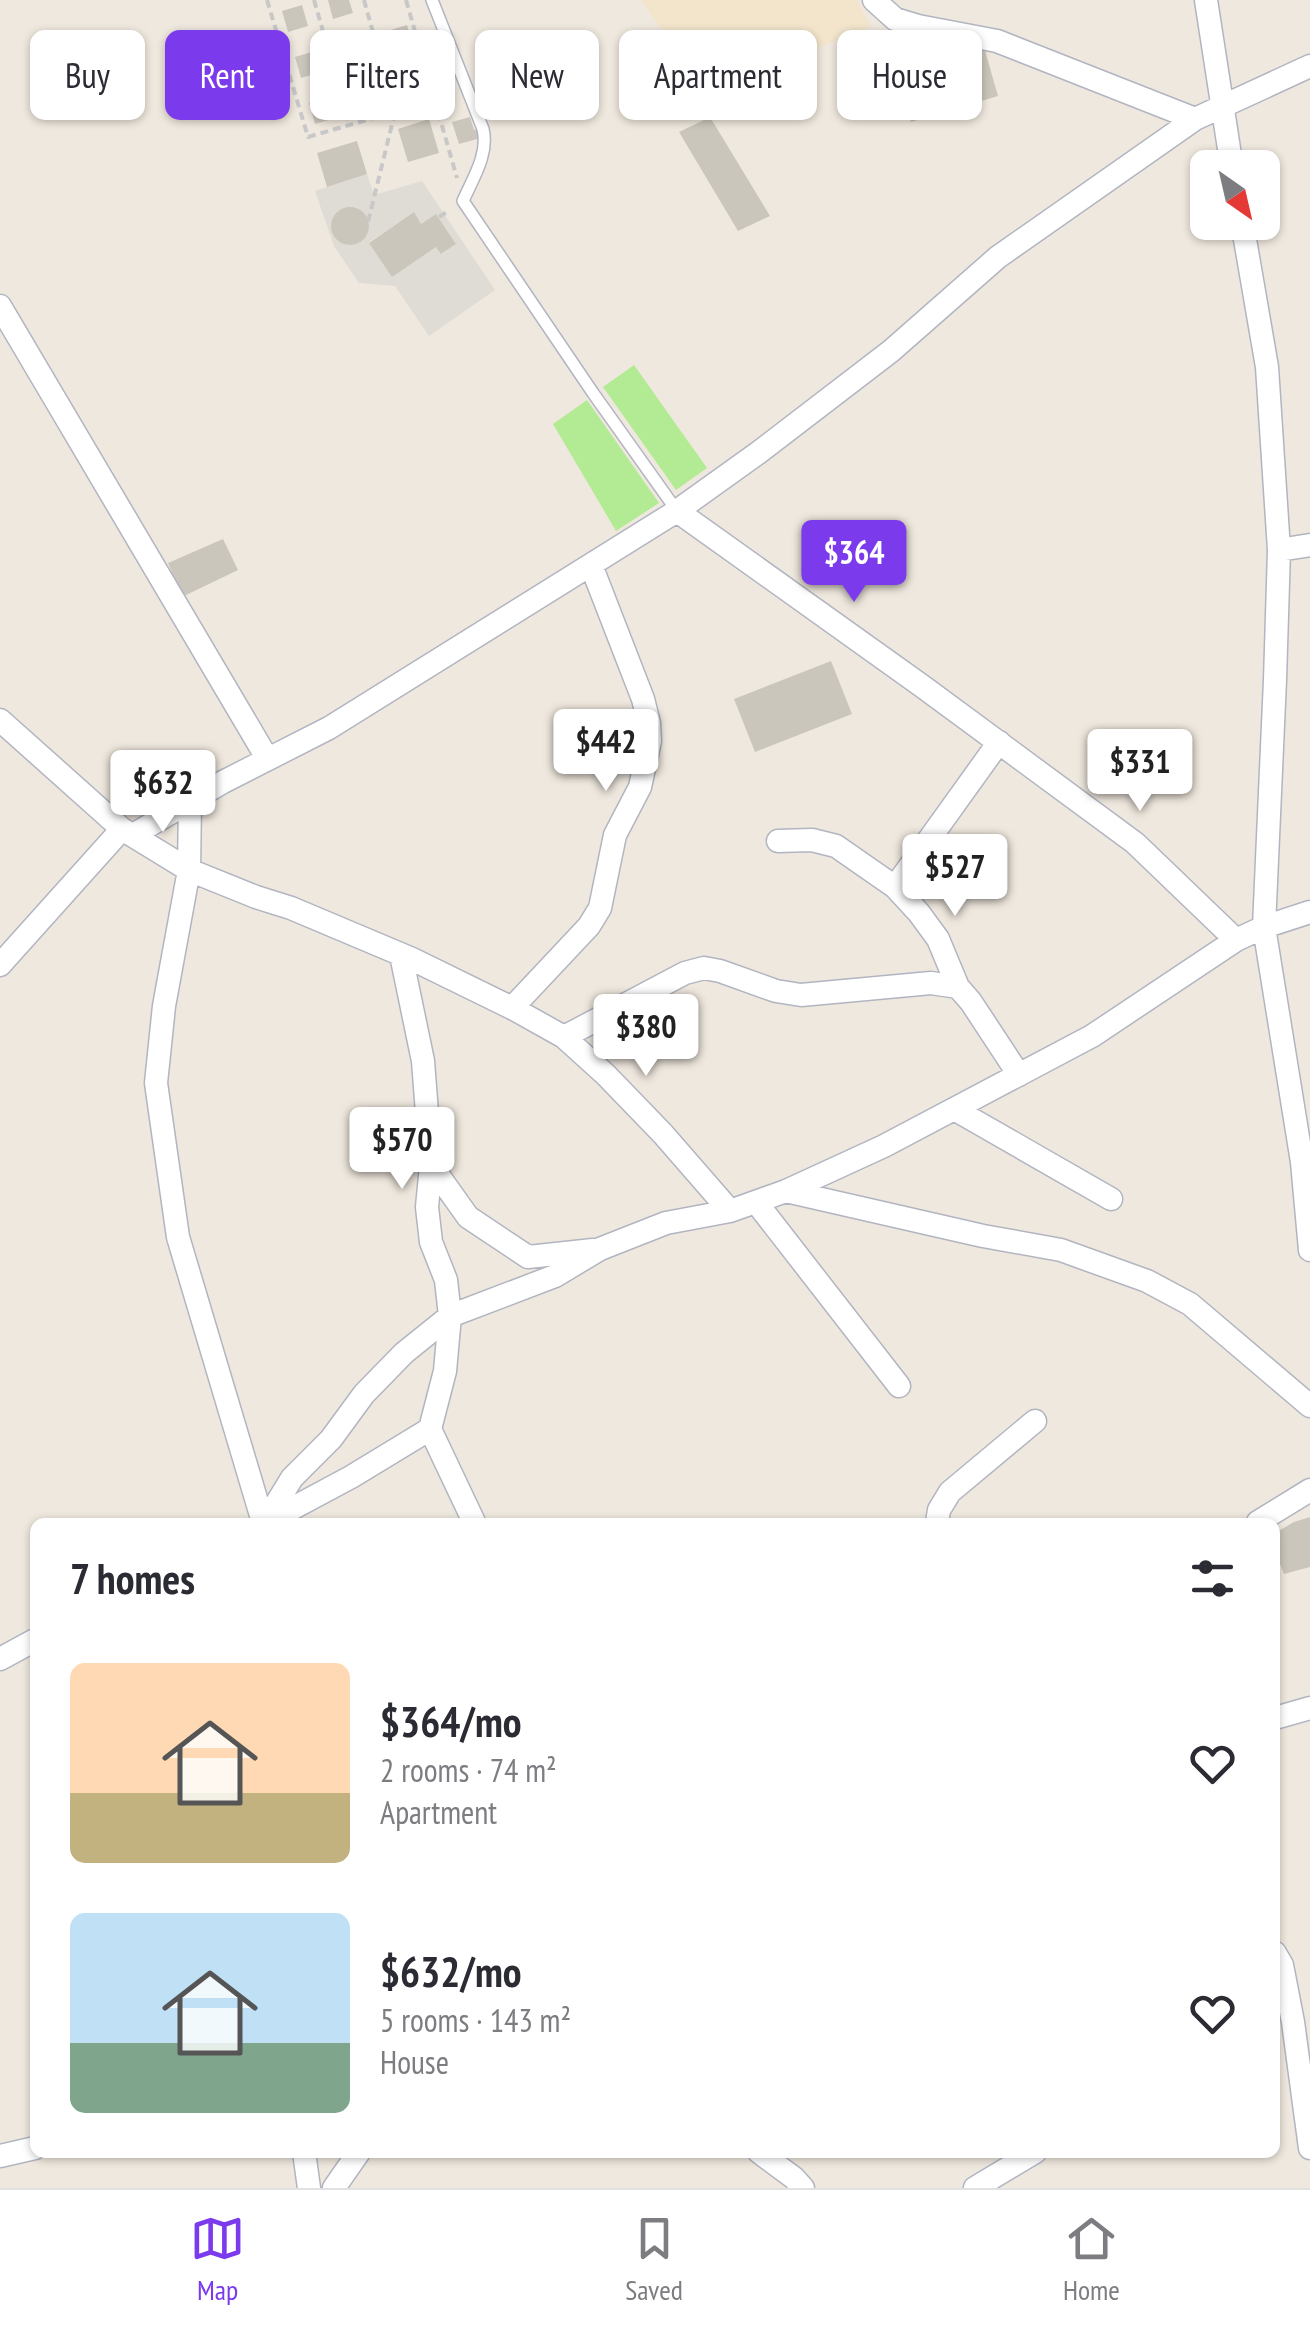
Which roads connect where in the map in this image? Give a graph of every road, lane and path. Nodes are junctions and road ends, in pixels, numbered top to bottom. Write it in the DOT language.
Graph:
graph roads {
  1 [pos="267,0"];
  2 [pos="314,0"];
  3 [pos="364,0"];
  4 [pos="406,0"];
  5 [pos="432,0"];
  6 [pos="874,0"];
  7 [pos="1206,0"];
  8 [pos="372,30"];
  9 [pos="415,30"];
  10 [pos="1310,66"];
  11 [pos="1224,107"];
  12 [pos="1195,119"];
  13 [pos="367,120"];
  14 [pos="393,120"];
  15 [pos="441,120"];
  16 [pos="350,125"];
  17 [pos="1230,150"];
  18 [pos="463,200"];
  19 [pos="368,222"];
  20 [pos="1245,240"];
  21 [pos="0,306"];
  22 [pos="677,511"];
  23 [pos="1310,544"];
  24 [pos="1279,550"];
  25 [pos="591,564"];
  26 [pos="0,720"];
  27 [pos="999,742"];
  28 [pos="267,758"];
  29 [pos="190,802"];
  30 [pos="128,832"];
  31 [pos="778,842"];
  32 [pos="189,870"];
  33 [pos="895,888"];
  34 [pos="1310,912"];
  35 [pos="1264,927"];
  36 [pos="1236,940"];
  37 [pos="400,955"];
  38 [pos="0,964"];
  39 [pos="958,987"];
  40 [pos="512,1008"];
  41 [pos="564,1037"];
  42 [pos="1019,1075"];
  43 [pos="954,1109"];
  44 [pos="1306,1161"];
  45 [pos="431,1165"];
  46 [pos="786,1192"];
  47 [pos="1111,1199"];
  48 [pos="756,1202"];
  49 [pos="730,1211"];
  50 [pos="600,1249"];
  51 [pos="1310,1250"];
  52 [pos="450,1316"];
  53 [pos="900,1386"];
  54 [pos="1310,1406"];
  55 [pos="1035,1421"];
  56 [pos="430,1429"];
  57 [pos="1310,1490"];
  58 [pos="264,1518"];
  59 [pos="267,1518"];
  60 [pos="273,1518"];
  61 [pos="472,1518"];
  62 [pos="938,1518"];
  63 [pos="1264,1518"];
  64 [pos="30,1643"];
  65 [pos="0,1659"];
  66 [pos="1310,1708"];
  67 [pos="1280,1717"];
  68 [pos="1280,1962"];
  69 [pos="1293,2028"];
  70 [pos="1310,2148"];
  71 [pos="30,2149"];
  72 [pos="0,2156"];
  73 [pos="305,2158"];
  74 [pos="356,2158"];
  75 [pos="767,2158"];
  76 [pos="1025,2158"];
  77 [pos="342,2183"];
  78 [pos="308,2188"];
  79 [pos="802,2188"];
  80 [pos="975,2188"];
  1 -- 16 [label="path"];
  2 -- 16 [label="path"];
  3 -- 8 [label="path"];
  4 -- 9 [label="path"];
  5 -- 18 [label="lane"];
  6 -- 12 [label="street"];
  7 -- 11 [label="street"];
  10 -- 11 [label="street"];
  11 -- 12 [label="street"];
  11 -- 17 [label="street"];
  12 -- 22 [label="street"];
  13 -- 16 [label="path"];
  14 -- 19 [label="path"];
  15 -- 18 [label="path"];
  18 -- 22 [label="lane"];
  20 -- 24 [label="street"];
  21 -- 28 [label="street"];
  22 -- 25 [label="street"];
  22 -- 27 [label="street"];
  23 -- 24 [label="street"];
  24 -- 35 [label="street"];
  25 -- 28 [label="street"];
  25 -- 40 [label="street"];
  26 -- 30 [label="street"];
  27 -- 33 [label="street"];
  27 -- 36 [label="street"];
  28 -- 29 [label="street"];
  29 -- 30 [label="street"];
  29 -- 32 [label="street"];
  30 -- 32 [label="street"];
  30 -- 38 [label="street"];
  31 -- 33 [label="street"];
  32 -- 37 [label="street"];
  32 -- 58 [label="street"];
  33 -- 39 [label="street"];
  34 -- 35 [label="street"];
  35 -- 36 [label="street"];
  35 -- 44 [label="street"];
  36 -- 42 [label="street"];
  37 -- 40 [label="street"];
  37 -- 45 [label="street"];
  39 -- 41 [label="street"];
  39 -- 42 [label="street"];
  40 -- 41 [label="street"];
  41 -- 49 [label="street"];
  42 -- 43 [label="street"];
  43 -- 46 [label="street"];
  43 -- 47 [label="street"];
  44 -- 51 [label="street"];
  45 -- 50 [label="street"];
  45 -- 52 [label="street"];
  46 -- 48 [label="street"];
  46 -- 54 [label="street"];
  48 -- 49 [label="street"];
  48 -- 53 [label="street"];
  49 -- 50 [label="street"];
  50 -- 52 [label="street"];
  52 -- 56 [label="street"];
  52 -- 59 [label="street"];
  55 -- 62 [label="street"];
  56 -- 60 [label="street"];
  56 -- 61 [label="street"];
  57 -- 63 [label="street"];
  64 -- 65 [label="street"];
  66 -- 67 [label="street"];
  68 -- 69 [label="street"];
  69 -- 70 [label="street"];
  71 -- 72 [label="street"];
  73 -- 78 [label="street"];
  74 -- 77 [label="street"];
  75 -- 79 [label="street"];
  76 -- 80 [label="street"];
}
